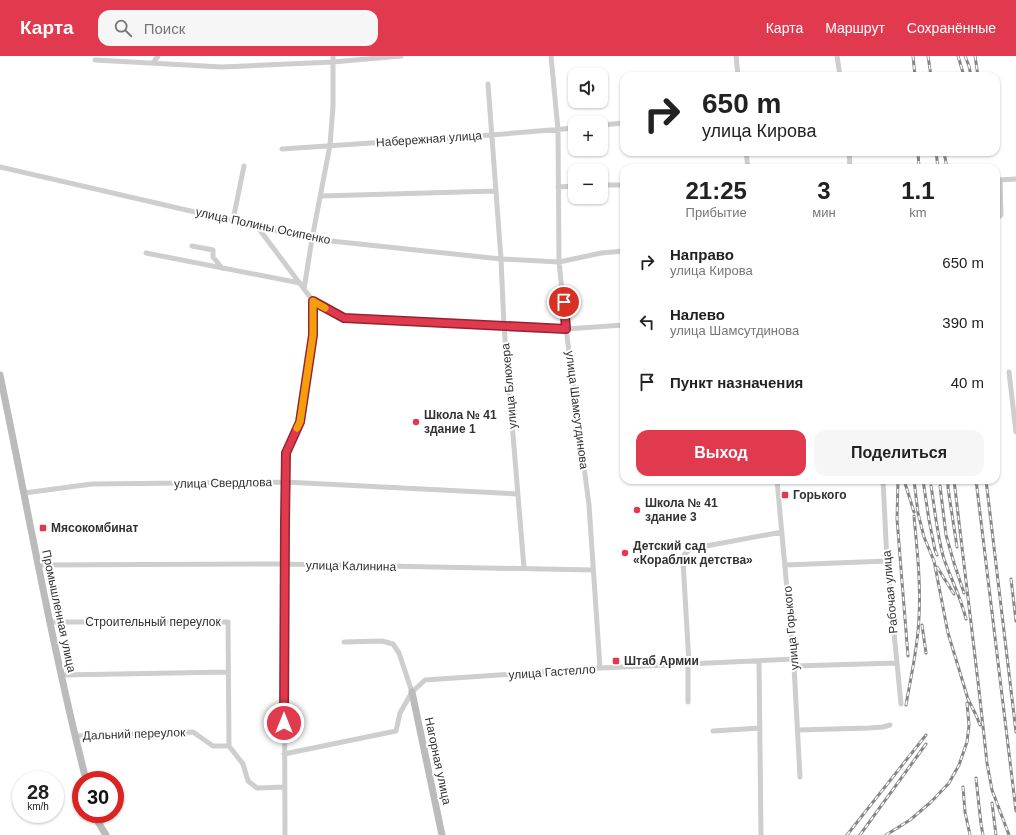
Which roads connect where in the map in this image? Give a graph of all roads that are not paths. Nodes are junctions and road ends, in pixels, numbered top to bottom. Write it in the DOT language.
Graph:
graph roads {
  1 [pos="158,56"];
  2 [pos="333,56"];
  3 [pos="401,56"];
  4 [pos="551,56"];
  5 [pos="736,56"];
  6 [pos="838,56"];
  7 [pos="95,60"];
  8 [pos="333,62"];
  9 [pos="153,63"];
  10 [pos="738,72"];
  11 [pos="840,72"];
  12 [pos="488,84"];
  13 [pos="620,124"];
  14 [pos="608,125"];
  15 [pos="568,129"];
  16 [pos="558,130"];
  17 [pos="491,135"];
  18 [pos="330,145"];
  19 [pos="282,149"];
  20 [pos="244,166"];
  21 [pos="0,167"];
  22 [pos="1016,179"];
  23 [pos="1000,180"];
  24 [pos="1000,180"];
  25 [pos="608,185"];
  26 [pos="620,185"];
  27 [pos="568,186"];
  28 [pos="558,187"];
  29 [pos="496,191"];
  30 [pos="321,196"];
  31 [pos="1000,217"];
  32 [pos="233,220"];
  33 [pos="256,226"];
  34 [pos="312,239"];
  35 [pos="192,246"];
  36 [pos="620,251"];
  37 [pos="146,253"];
  38 [pos="501,259"];
  39 [pos="559,262"];
  40 [pos="222,268"];
  41 [pos="300,284"];
  42 [pos="304,289"];
  43 [pos="313,301"];
  44 [pos="620,325"];
  45 [pos="504,326"];
  46 [pos="566,329"];
  47 [pos="1009,372"];
  48 [pos="0,375"];
  49 [pos="1016,432"];
  50 [pos="285,482"];
  51 [pos="777,484"];
  52 [pos="883,484"];
  53 [pos="24,493"];
  54 [pos="518,494"];
  55 [pos="782,532"];
  56 [pos="887,561"];
  57 [pos="284,564"];
  58 [pos="38,565"];
  59 [pos="785,565"];
  60 [pos="524,568"];
  61 [pos="593,570"];
  62 [pos="50,622"];
  63 [pos="344,642"];
  64 [pos="794,659"];
  65 [pos="759,661"];
  66 [pos="897,663"];
  67 [pos="688,664"];
  68 [pos="794,666"];
  69 [pos="600,668"];
  70 [pos="228,672"];
  71 [pos="62,675"];
  72 [pos="412,692"];
  73 [pos="688,702"];
  74 [pos="901,704"];
  75 [pos="890,725"];
  76 [pos="760,728"];
  77 [pos="798,730"];
  78 [pos="713,731"];
  79 [pos="75,736"];
  80 [pos="229,746"];
  81 [pos="284,754"];
  82 [pos="84,771"];
  83 [pos="800,777"];
  84 [pos="285,787"];
  85 [pos="99,823"];
  86 [pos="106,835"];
  87 [pos="285,835"];
  88 [pos="442,835"];
  89 [pos="761,835"];
  1 -- 9 [label="street"];
  2 -- 8 [label="street"];
  3 -- 8 [label="street"];
  4 -- 16 [label="street, улица Шамсутдинова"];
  5 -- 10 [label="street"];
  6 -- 11 [label="street"];
  7 -- 9 [label="street"];
  8 -- 9 [label="street"];
  8 -- 18 [label="street"];
  12 -- 17 [label="street, улица Блюхера"];
  13 -- 14 [label="street"];
  15 -- 16 [label="street, Набережная улица"];
  16 -- 17 [label="street, Набережная улица"];
  16 -- 28 [label="street, улица Шамсутдинова"];
  17 -- 18 [label="street, Набережная улица"];
  17 -- 29 [label="street, улица Блюхера"];
  18 -- 19 [label="street, Набережная улица"];
  18 -- 30 [label="street"];
  20 -- 32 [label="street"];
  21 -- 32 [label="street, улица Полины Осипенко"];
  22 -- 23 [label="street"];
  24 -- 31 [label="street"];
  25 -- 26 [label="street"];
  27 -- 28 [label="street"];
  28 -- 39 [label="street, улица Шамсутдинова"];
  29 -- 30 [label="street"];
  29 -- 38 [label="street, улица Блюхера"];
  30 -- 34 [label="street"];
  32 -- 33 [label="street, улица Полины Осипенко"];
  33 -- 34 [label="street, улица Полины Осипенко"];
  33 -- 41 [label="street"];
  34 -- 38 [label="street, улица Полины Осипенко"];
  34 -- 42 [label="street"];
  35 -- 40 [label="street"];
  36 -- 39 [label="street, улица Полины Осипенко"];
  37 -- 40 [label="street"];
  38 -- 39 [label="street, улица Полины Осипенко"];
  38 -- 45 [label="street, улица Блюхера"];
  39 -- 46 [label="street, улица Шамсутдинова"];
  40 -- 41 [label="street"];
  41 -- 42 [label="street"];
  42 -- 43 [label="street"];
  43 -- 45 [label="street"];
  43 -- 50 [label="street"];
  44 -- 46 [label="street"];
  45 -- 46 [label="street"];
  45 -- 54 [label="street, улица Блюхера"];
  46 -- 61 [label="street, улица Шамсутдинова"];
  47 -- 49 [label="street"];
  48 -- 53 [label="main road, Промышленная улица"];
  50 -- 53 [label="street, улица Свердлова"];
  50 -- 54 [label="street, улица Свердлова"];
  50 -- 57 [label="street"];
  51 -- 55 [label="street, улица Горького"];
  52 -- 56 [label="street, Рабочая улица"];
  53 -- 58 [label="main road, Промышленная улица"];
  54 -- 60 [label="street, улица Блюхера"];
  55 -- 59 [label="street, улица Горького"];
  55 -- 67 [label="street"];
  56 -- 59 [label="street"];
  56 -- 66 [label="street, Рабочая улица"];
  57 -- 58 [label="street, улица Калинина"];
  57 -- 60 [label="street, улица Калинина"];
  57 -- 81 [label="street"];
  58 -- 62 [label="main road, Промышленная улица"];
  59 -- 64 [label="street, улица Горького"];
  60 -- 61 [label="street, улица Калинина"];
  61 -- 69 [label="street, улица Шамсутдинова"];
  62 -- 70 [label="street, Строительный переулок"];
  62 -- 71 [label="main road, Промышленная улица"];
  63 -- 72 [label="street"];
  64 -- 65 [label="street, улица Гастелло"];
  64 -- 68 [label="street, улица Горького"];
  65 -- 67 [label="street, улица Гастелло"];
  65 -- 76 [label="street"];
  66 -- 68 [label="street"];
  66 -- 74 [label="street, Рабочая улица"];
  67 -- 69 [label="street, улица Гастелло"];
  67 -- 73 [label="street"];
  68 -- 77 [label="street, улица Горького"];
  69 -- 72 [label="street, улица Гастелло"];
  70 -- 71 [label="street"];
  70 -- 80 [label="street, Строительный переулок"];
  71 -- 79 [label="main road, Промышленная улица"];
  72 -- 81 [label="street, улица Гастелло"];
  72 -- 88 [label="main road, Нагорная улица"];
  75 -- 77 [label="street"];
  76 -- 78 [label="street"];
  76 -- 89 [label="street"];
  77 -- 83 [label="street, улица Горького"];
  79 -- 80 [label="street, Дальний переулок"];
  79 -- 82 [label="main road, Промышленная улица"];
  80 -- 84 [label="street"];
  81 -- 84 [label="street"];
  84 -- 87 [label="street"];
  85 -- 86 [label="main road"];
}
